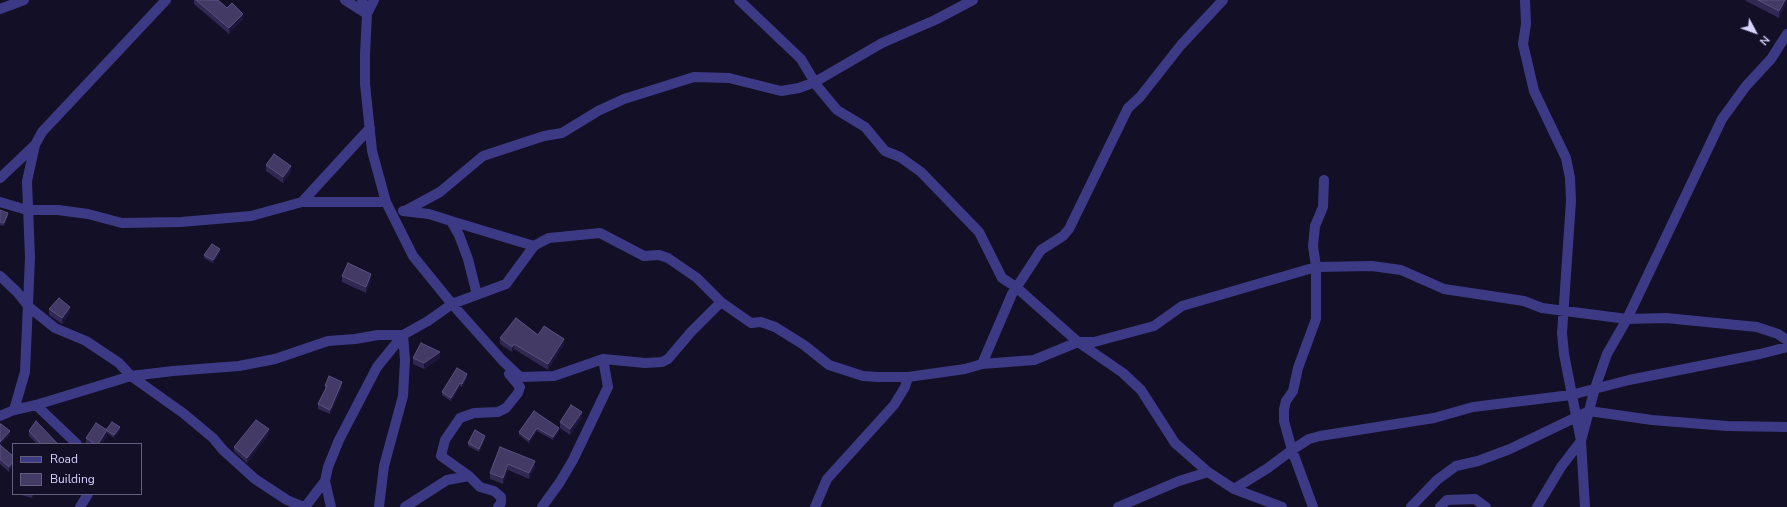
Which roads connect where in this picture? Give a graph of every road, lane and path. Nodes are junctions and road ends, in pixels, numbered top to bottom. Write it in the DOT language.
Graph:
graph roads {
  1 [pos="24,0"];
  2 [pos="166,0"];
  3 [pos="345,0"];
  4 [pos="362,0"];
  5 [pos="374,0"];
  6 [pos="739,0"];
  7 [pos="973,0"];
  8 [pos="1223,0"];
  9 [pos="1525,0"];
  10 [pos="0,9"];
  11 [pos="367,14"];
  12 [pos="1787,34"];
  13 [pos="815,82"];
  14 [pos="370,128"];
  15 [pos="36,145"];
  16 [pos="0,178"];
  17 [pos="1324,180"];
  18 [pos="0,202"];
  19 [pos="302,202"];
  20 [pos="388,205"];
  21 [pos="26,210"];
  22 [pos="405,211"];
  23 [pos="451,221"];
  24 [pos="534,246"];
  25 [pos="1316,267"];
  26 [pos="0,276"];
  27 [pos="1016,287"];
  28 [pos="477,295"];
  29 [pos="721,302"];
  30 [pos="452,304"];
  31 [pos="28,307"];
  32 [pos="1562,311"];
  33 [pos="1627,319"];
  34 [pos="402,335"];
  35 [pos="1787,340"];
  36 [pos="1078,342"];
  37 [pos="1787,347"];
  38 [pos="603,359"];
  39 [pos="502,360"];
  40 [pos="982,364"];
  41 [pos="131,376"];
  42 [pos="908,377"];
  43 [pos="1595,388"];
  44 [pos="1571,395"];
  45 [pos="36,405"];
  46 [pos="14,410"];
  47 [pos="1589,411"];
  48 [pos="0,416"];
  49 [pos="1576,417"];
  50 [pos="1787,427"];
  51 [pos="1581,441"];
  52 [pos="76,443"];
  53 [pos="1292,450"];
  54 [pos="1208,472"];
  55 [pos="469,476"];
  56 [pos="325,481"];
  57 [pos="1234,489"];
  58 [pos="87,495"];
  59 [pos="80,507"];
  60 [pos="304,507"];
  61 [pos="332,507"];
  62 [pos="379,507"];
  63 [pos="405,507"];
  64 [pos="498,507"];
  65 [pos="542,507"];
  66 [pos="815,507"];
  67 [pos="1118,507"];
  68 [pos="1282,507"];
  69 [pos="1313,507"];
  70 [pos="1411,507"];
  71 [pos="1440,507"];
  72 [pos="1486,507"];
  73 [pos="1537,507"];
  74 [pos="1585,507"];
  1 -- 10 [label="street"];
  2 -- 15 [label="street"];
  3 -- 11 [label="street"];
  4 -- 11 [label="street"];
  5 -- 11 [label="street"];
  6 -- 13 [label="street"];
  7 -- 13 [label="street"];
  8 -- 27 [label="street"];
  9 -- 32 [label="street"];
  11 -- 14 [label="street"];
  12 -- 33 [label="street"];
  13 -- 22 [label="street"];
  13 -- 27 [label="street"];
  14 -- 19 [label="street"];
  14 -- 20 [label="street"];
  15 -- 16 [label="street"];
  15 -- 21 [label="street"];
  17 -- 25 [label="street"];
  18 -- 21 [label="street"];
  19 -- 20 [label="street"];
  19 -- 21 [label="street"];
  20 -- 22 [label="street"];
  20 -- 30 [label="street"];
  21 -- 31 [label="street"];
  22 -- 23 [label="street"];
  23 -- 24 [label="street"];
  23 -- 28 [label="street"];
  24 -- 28 [label="street"];
  24 -- 29 [label="street"];
  25 -- 32 [label="street"];
  25 -- 36 [label="street"];
  25 -- 53 [label="street"];
  26 -- 31 [label="street"];
  27 -- 36 [label="street"];
  27 -- 40 [label="street"];
  28 -- 30 [label="street"];
  29 -- 38 [label="street"];
  29 -- 42 [label="street"];
  30 -- 34 [label="street"];
  30 -- 39 [label="street"];
  31 -- 41 [label="street"];
  31 -- 46 [label="street"];
  32 -- 33 [label="street"];
  32 -- 44 [label="street"];
  33 -- 35 [label="street"];
  33 -- 43 [label="street"];
  34 -- 41 [label="street"];
  34 -- 56 [label="street"];
  34 -- 62 [label="street"];
  36 -- 40 [label="street"];
  36 -- 54 [label="street"];
  37 -- 43 [label="street"];
  38 -- 39 [label="street"];
  38 -- 65 [label="street"];
  39 -- 55 [label="street"];
  40 -- 42 [label="street"];
  41 -- 45 [label="street"];
  41 -- 60 [label="street"];
  42 -- 66 [label="street"];
  43 -- 44 [label="street"];
  43 -- 47 [label="street"];
  44 -- 49 [label="street"];
  44 -- 53 [label="street"];
  45 -- 46 [label="street"];
  45 -- 52 [label="street"];
  46 -- 48 [label="street"];
  47 -- 49 [label="street"];
  47 -- 50 [label="street"];
  47 -- 51 [label="street"];
  49 -- 51 [label="street"];
  49 -- 70 [label="street"];
  51 -- 73 [label="street"];
  51 -- 74 [label="street"];
  53 -- 57 [label="street"];
  53 -- 69 [label="street"];
  54 -- 57 [label="street"];
  54 -- 67 [label="street"];
  55 -- 63 [label="street"];
  55 -- 64 [label="street"];
  56 -- 60 [label="street"];
  56 -- 61 [label="street"];
  57 -- 68 [label="street"];
  58 -- 59 [label="street"];
  71 -- 72 [label="street"];
}
